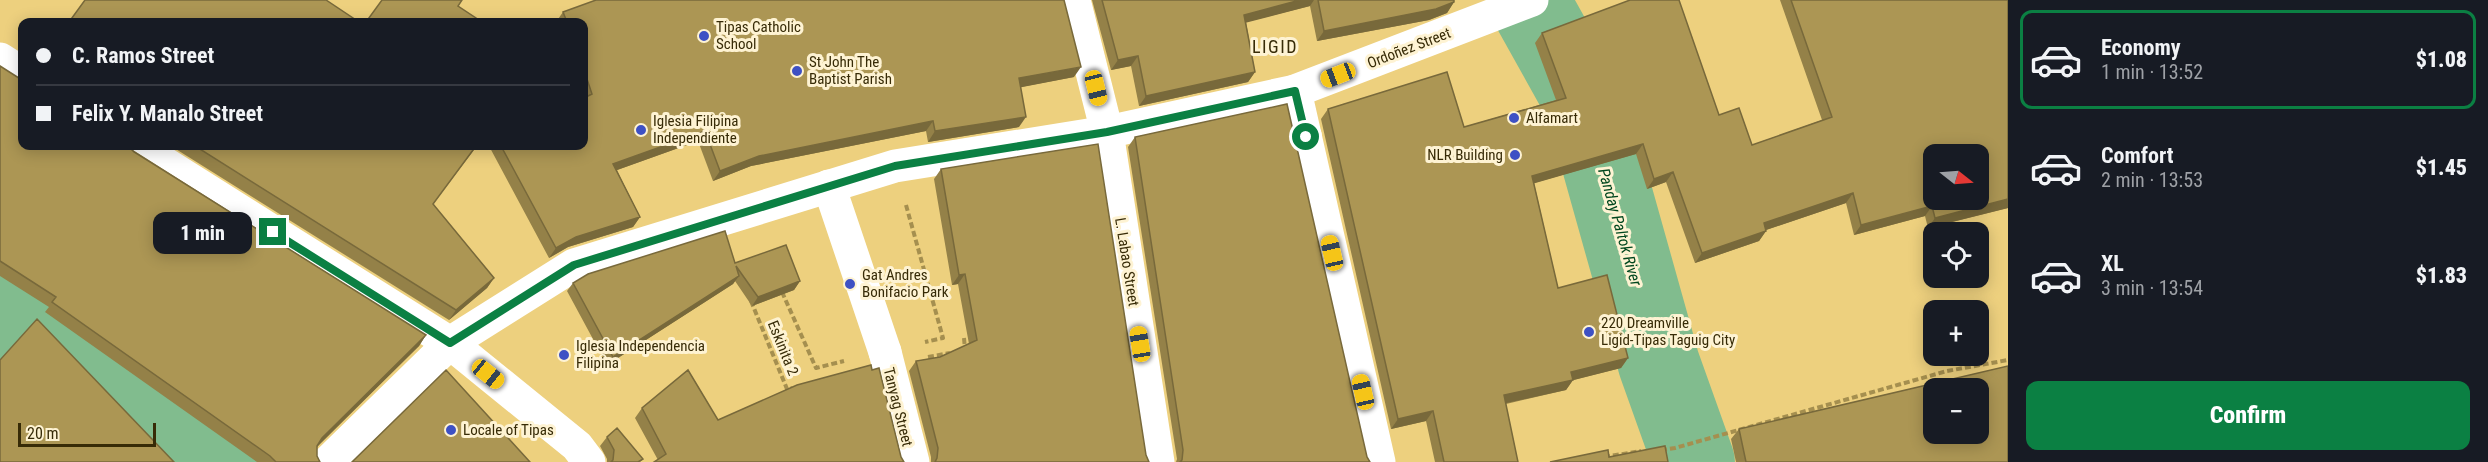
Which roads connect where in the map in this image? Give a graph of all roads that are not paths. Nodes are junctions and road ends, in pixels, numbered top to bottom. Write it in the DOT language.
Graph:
graph roads {
  1 [pos="1074,0"];
  2 [pos="1522,4"];
  3 [pos="0,59"];
  4 [pos="18,71"];
  5 [pos="1295,91"];
  6 [pos="1107,132"];
  7 [pos="142,150"];
  8 [pos="829,186"];
  9 [pos="450,343"];
  10 [pos="328,462"];
  11 [pos="589,462"];
  12 [pos="912,462"];
  13 [pos="1158,462"];
  14 [pos="1379,462"];
  1 -- 6 [label="main road, L. Labao Street"];
  2 -- 5 [label="main road, Ordoñez Street"];
  3 -- 4 [label="main road"];
  5 -- 6 [label="main road, Ordoñez Street"];
  5 -- 14 [label="main road"];
  6 -- 8 [label="main road, Ordoñez Street"];
  6 -- 13 [label="main road, L. Labao Street"];
  7 -- 9 [label="main road"];
  8 -- 9 [label="main road, Ordoñez Street"];
  8 -- 12 [label="main road, Tanyag Street"];
  9 -- 10 [label="main road, Ordoñez Street"];
  9 -- 11 [label="main road"];
}
